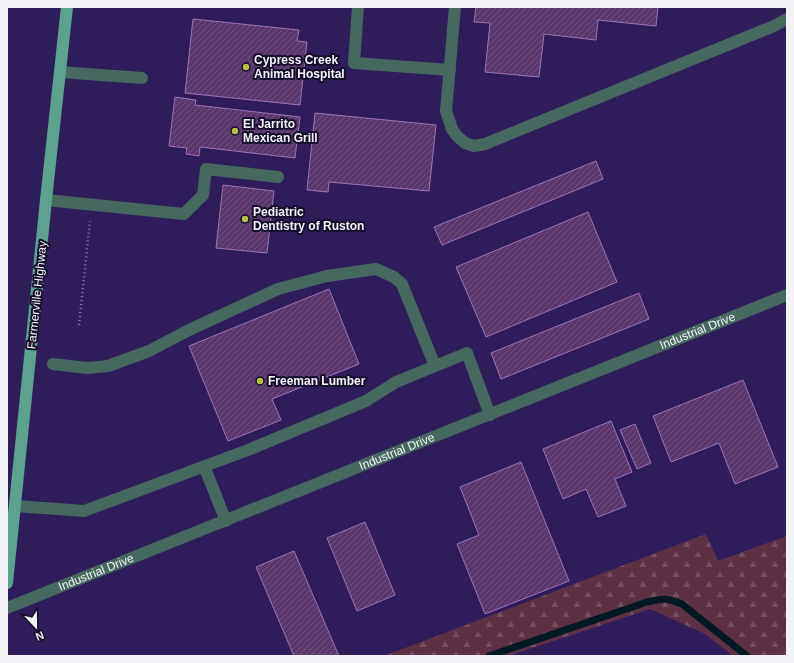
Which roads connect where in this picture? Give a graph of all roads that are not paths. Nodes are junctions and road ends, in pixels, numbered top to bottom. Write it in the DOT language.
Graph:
graph roads {
  1 [pos="67,7"];
  2 [pos="355,7"];
  3 [pos="455,7"];
  4 [pos="787,19"];
  5 [pos="450,70"];
  6 [pos="60,72"];
  7 [pos="142,78"];
  8 [pos="278,177"];
  9 [pos="46,200"];
  10 [pos="787,295"];
  11 [pos="53,364"];
  12 [pos="435,366"];
  13 [pos="490,415"];
  14 [pos="204,466"];
  15 [pos="16,506"];
  16 [pos="226,521"];
  17 [pos="7,583"];
  18 [pos="7,608"];
  1 -- 6 [label="main road, Farmerville Highway"];
  2 -- 5 [label="street"];
  3 -- 5 [label="street"];
  4 -- 5 [label="street"];
  6 -- 7 [label="street"];
  6 -- 9 [label="main road, Farmerville Highway"];
  8 -- 9 [label="street"];
  9 -- 15 [label="main road, Farmerville Highway"];
  10 -- 13 [label="street, Industrial Drive"];
  11 -- 12 [label="street"];
  12 -- 13 [label="street"];
  12 -- 14 [label="street"];
  13 -- 16 [label="street, Industrial Drive"];
  14 -- 15 [label="street"];
  14 -- 16 [label="street"];
  15 -- 17 [label="main road, Farmerville Highway"];
  16 -- 18 [label="street, Industrial Drive"];
}
